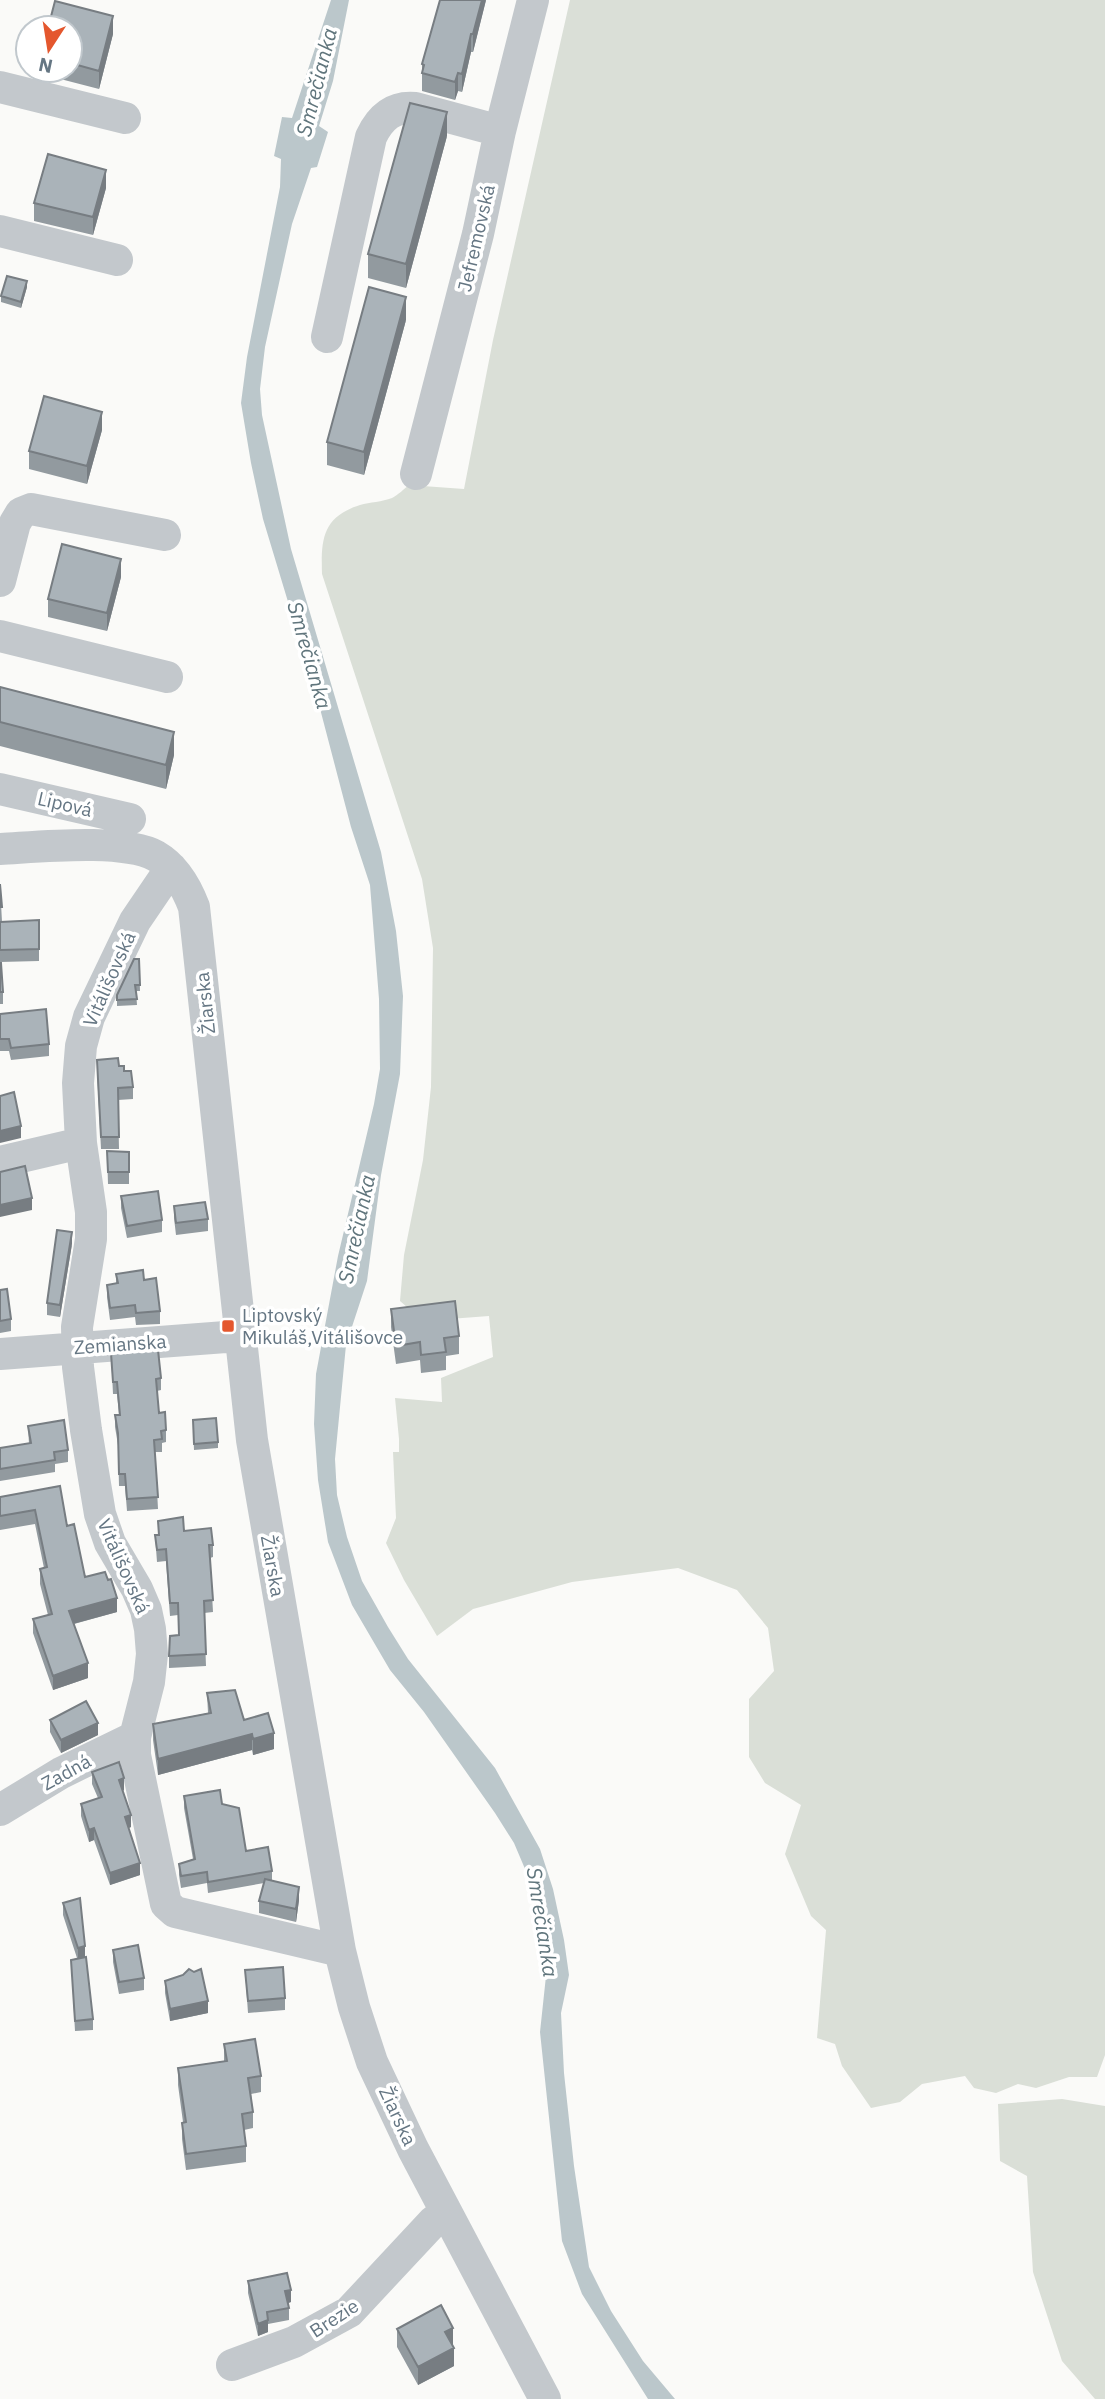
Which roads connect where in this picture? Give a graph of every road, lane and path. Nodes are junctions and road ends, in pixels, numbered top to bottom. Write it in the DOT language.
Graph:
graph roads {
  1 [pos="533,0"];
  2 [pos="0,87"];
  3 [pos="125,118"];
  4 [pos="499,131"];
  5 [pos="0,231"];
  6 [pos="117,260"];
  7 [pos="327,337"];
  8 [pos="415,474"];
  9 [pos="8,522"];
  10 [pos="165,535"];
  11 [pos="0,581"];
  12 [pos="0,636"];
  13 [pos="167,677"];
  14 [pos="0,789"];
  15 [pos="130,819"];
  16 [pos="0,849"];
  17 [pos="171,868"];
  18 [pos="81,1143"];
  19 [pos="0,1162"];
  20 [pos="239,1336"];
  21 [pos="78,1347"];
  22 [pos="0,1354"];
  23 [pos="135,1737"];
  24 [pos="0,1810"];
  25 [pos="340,1951"];
  26 [pos="446,2212"];
  27 [pos="232,2365"];
  28 [pos="545,2399"];
  1 -- 4 [label="street, Jefremovská"];
  2 -- 3 [label="street"];
  4 -- 7 [label="street"];
  4 -- 8 [label="street, Jefremovská"];
  5 -- 6 [label="street"];
  9 -- 10 [label="street"];
  9 -- 11 [label="street"];
  12 -- 13 [label="street"];
  14 -- 15 [label="street, Lipová"];
  16 -- 17 [label="street, Žiarska"];
  17 -- 18 [label="street, Vitálišovská"];
  17 -- 20 [label="street, Žiarska"];
  18 -- 19 [label="street"];
  18 -- 21 [label="street, Vitálišovská"];
  20 -- 21 [label="street, Zemianska"];
  20 -- 25 [label="street, Žiarska"];
  21 -- 22 [label="street, Zemianska"];
  21 -- 23 [label="street, Vitálišovská"];
  23 -- 24 [label="street, Zadná"];
  23 -- 25 [label="street, Vitálišovská"];
  25 -- 26 [label="street, Žiarska"];
  26 -- 27 [label="street, Brezie"];
  26 -- 28 [label="street, Žiarska"];
}
